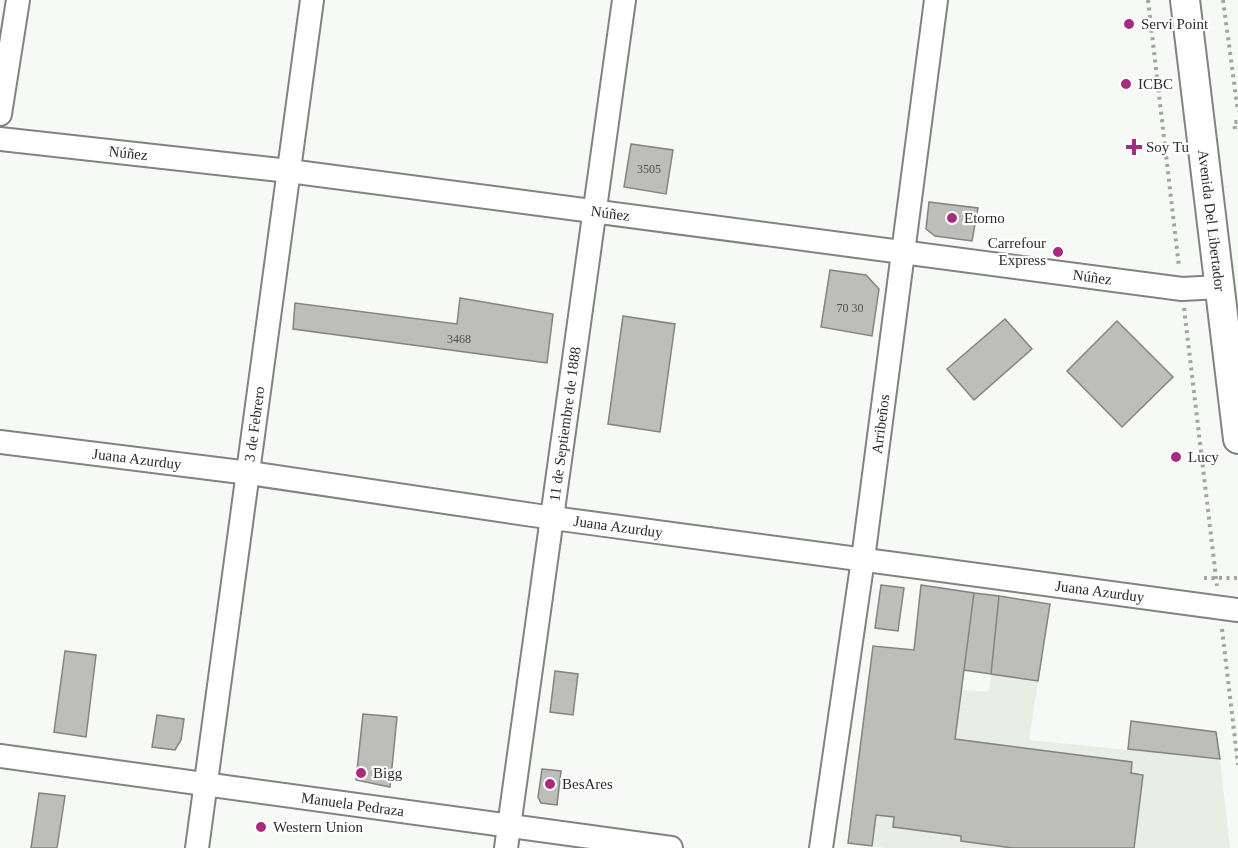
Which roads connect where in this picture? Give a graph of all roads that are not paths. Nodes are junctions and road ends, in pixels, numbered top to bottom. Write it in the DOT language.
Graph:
graph roads {
  1 [pos="18,0"];
  2 [pos="312,0"];
  3 [pos="624,0"];
  4 [pos="936,0"];
  5 [pos="1185,0"];
  6 [pos="0,114"];
  7 [pos="0,139"];
  8 [pos="289,171"];
  9 [pos="595,211"];
  10 [pos="904,254"];
  11 [pos="1220,287"];
  12 [pos="1238,440"];
  13 [pos="0,442"];
  14 [pos="249,473"];
  15 [pos="553,518"];
  16 [pos="863,559"];
  17 [pos="1229,610"];
  18 [pos="0,746"];
  19 [pos="0,756"];
  20 [pos="33,760"];
  21 [pos="0,765"];
  22 [pos="205,784"];
  23 [pos="508,837"];
  24 [pos="196,848"];
  25 [pos="671,848"];
  26 [pos="821,848"];
  1 -- 6 [label="street"];
  2 -- 8 [label="street, 3 de Febrero"];
  3 -- 9 [label="street, 11 de Septiembre de 1888"];
  4 -- 10 [label="street, Arribeños"];
  5 -- 11 [label="main road, Avenida Del Libertador"];
  7 -- 8 [label="street, Núñez"];
  8 -- 9 [label="street, Núñez"];
  8 -- 14 [label="street, 3 de Febrero"];
  9 -- 10 [label="street, Núñez"];
  9 -- 15 [label="street, 11 de Septiembre de 1888"];
  10 -- 11 [label="street, Núñez"];
  10 -- 16 [label="street, Arribeños"];
  11 -- 12 [label="main road, Avenida Del Libertador"];
  13 -- 14 [label="street, Juana Azurduy"];
  14 -- 15 [label="street, Juana Azurduy"];
  14 -- 22 [label="street, 3 de Febrero"];
  15 -- 16 [label="street, Juana Azurduy"];
  15 -- 23 [label="street, 11 de Septiembre de 1888"];
  16 -- 17 [label="street, Juana Azurduy"];
  16 -- 26 [label="street, Arribeños"];
  18 -- 20 [label="street, Manuela Pedraza"];
  19 -- 20 [label="street, Manuela Pedraza"];
  20 -- 21 [label="street, Manuela Pedraza"];
  20 -- 22 [label="street, Manuela Pedraza"];
  22 -- 23 [label="street, Manuela Pedraza"];
  22 -- 24 [label="street, 3 de Febrero"];
  23 -- 25 [label="street, Manuela Pedraza"];
}
